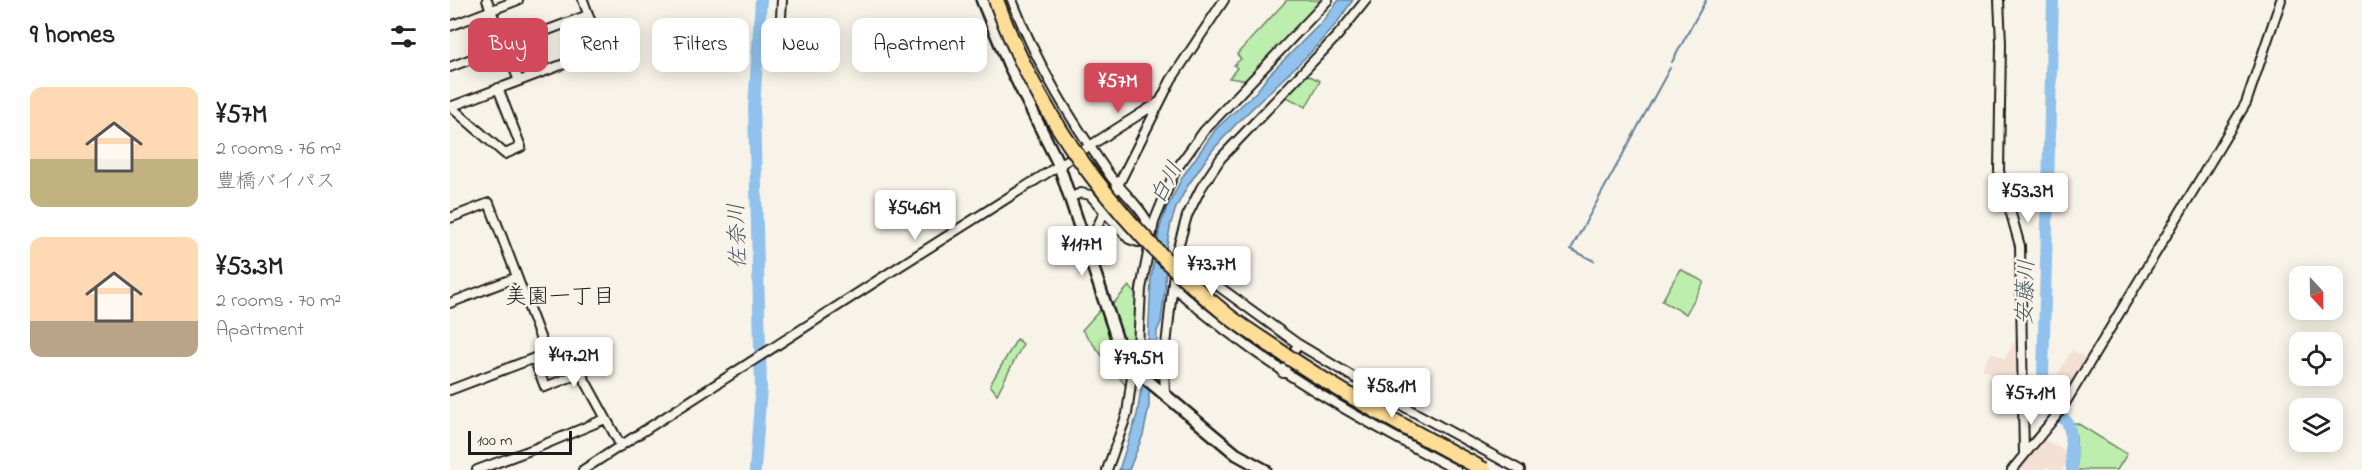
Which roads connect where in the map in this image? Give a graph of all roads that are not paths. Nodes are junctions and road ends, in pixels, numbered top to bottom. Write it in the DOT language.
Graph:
graph roads {
  1 [pos="487,0"];
  2 [pos="518,0"];
  3 [pos="583,0"];
  4 [pos="782,0"];
  5 [pos="982,0"];
  6 [pos="990,0"];
  7 [pos="996,0"];
  8 [pos="1012,0"];
  9 [pos="1224,0"];
  10 [pos="1328,0"];
  11 [pos="1366,0"];
  12 [pos="1999,0"];
  13 [pos="2281,0"];
  14 [pos="491,10"];
  15 [pos="588,15"];
  16 [pos="494,18"];
  17 [pos="781,18"];
  18 [pos="450,26"];
  19 [pos="548,30"];
  20 [pos="468,60"];
  21 [pos="450,67"];
  22 [pos="515,72"];
  23 [pos="519,81"];
  24 [pos="498,88"];
  25 [pos="1159,102"];
  26 [pos="450,107"];
  27 [pos="1090,146"];
  28 [pos="1059,165"];
  29 [pos="1118,186"];
  30 [pos="1071,197"];
  31 [pos="1105,211"];
  32 [pos="450,218"];
  33 [pos="1087,247"];
  34 [pos="517,277"];
  35 [pos="1207,278"];
  36 [pos="450,303"];
  37 [pos="1193,304"];
  38 [pos="1298,344"];
  39 [pos="546,353"];
  40 [pos="534,358"];
  41 [pos="1134,369"];
  42 [pos="580,373"];
  43 [pos="1283,373"];
  44 [pos="450,390"];
  45 [pos="1163,392"];
  46 [pos="1390,399"];
  47 [pos="605,418"];
  48 [pos="1373,426"];
  49 [pos="621,446"];
  50 [pos="1484,450"];
  51 [pos="2024,454"];
  52 [pos="477,470"];
  53 [pos="583,470"];
  54 [pos="1107,470"];
  55 [pos="1265,470"];
  56 [pos="1456,470"];
  57 [pos="1474,470"];
  58 [pos="1484,470"];
  59 [pos="1520,470"];
  60 [pos="2012,470"];
  1 -- 14 [label="street"];
  2 -- 14 [label="street"];
  3 -- 15 [label="street"];
  4 -- 17 [label="street"];
  5 -- 28 [label="main road"];
  6 -- 57 [label="highway, bridge"];
  7 -- 58 [label="highway, bridge"];
  8 -- 27 [label="street"];
  9 -- 25 [label="street"];
  10 -- 41 [label="street"];
  11 -- 45 [label="street"];
  12 -- 51 [label="street"];
  13 -- 51 [label="street"];
  14 -- 16 [label="street"];
  14 -- 18 [label="street"];
  15 -- 19 [label="street"];
  15 -- 23 [label="street"];
  20 -- 21 [label="street"];
  22 -- 23 [label="street"];
  23 -- 24 [label="street"];
  24 -- 26 [label="street"];
  24 -- 26 [label="street"];
  25 -- 27 [label="street"];
  25 -- 29 [label="street"];
  27 -- 28 [label="street"];
  27 -- 29 [label="street"];
  28 -- 30 [label="main road"];
  28 -- 49 [label="street"];
  29 -- 31 [label="street"];
  29 -- 31 [label="street"];
  30 -- 31 [label="street"];
  30 -- 33 [label="main road"];
  31 -- 33 [label="street"];
  32 -- 34 [label="street"];
  33 -- 41 [label="main road"];
  34 -- 36 [label="street"];
  34 -- 39 [label="street"];
  35 -- 37 [label="street"];
  35 -- 37 [label="street"];
  35 -- 38 [label="street"];
  37 -- 43 [label="street"];
  38 -- 43 [label="street"];
  38 -- 46 [label="street"];
  39 -- 40 [label="street"];
  39 -- 42 [label="street"];
  40 -- 42 [label="street"];
  40 -- 44 [label="street"];
  41 -- 45 [label="main road"];
  41 -- 54 [label="street"];
  42 -- 47 [label="street"];
  43 -- 48 [label="street"];
  45 -- 55 [label="main road"];
  46 -- 48 [label="street"];
  46 -- 50 [label="street"];
  47 -- 49 [label="street"];
  47 -- 52 [label="street"];
  48 -- 56 [label="street"];
  49 -- 53 [label="street"];
  50 -- 57 [label="street"];
  50 -- 59 [label="street"];
  51 -- 60 [label="street"];
}
